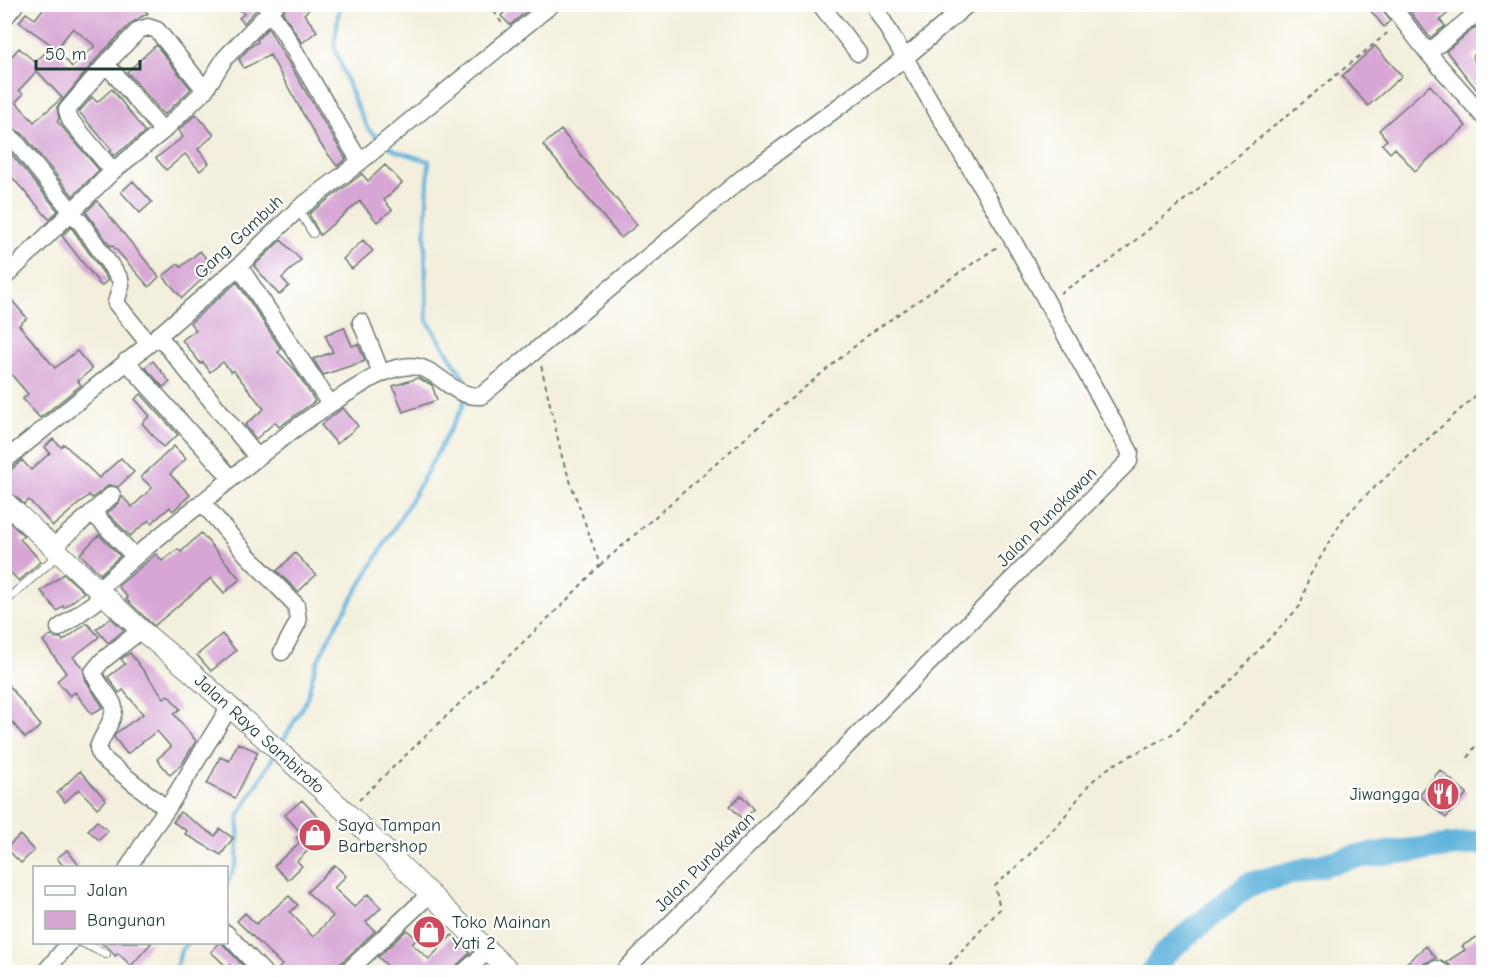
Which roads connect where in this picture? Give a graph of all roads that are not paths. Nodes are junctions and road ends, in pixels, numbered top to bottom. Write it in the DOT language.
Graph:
graph roads {
  1 [pos="552,4"];
  2 [pos="820,4"];
  3 [pos="873,4"];
  4 [pos="968,4"];
  5 [pos="1390,4"];
  6 [pos="270,7"];
  7 [pos="1484,7"];
  8 [pos="858,53"];
  9 [pos="1428,53"];
  10 [pos="905,58"];
  11 [pos="106,64"];
  12 [pos="206,90"];
  13 [pos="1484,117"];
  14 [pos="163,131"];
  15 [pos="4,133"];
  16 [pos="360,162"];
  17 [pos="113,171"];
  18 [pos="298,209"];
  19 [pos="72,212"];
  20 [pos="313,233"];
  21 [pos="239,266"];
  22 [pos="4,278"];
  23 [pos="361,322"];
  24 [pos="153,340"];
  25 [pos="126,361"];
  26 [pos="381,373"];
  27 [pos="330,404"];
  28 [pos="257,457"];
  29 [pos="4,461"];
  30 [pos="231,478"];
  31 [pos="112,495"];
  32 [pos="5,502"];
  33 [pos="202,502"];
  34 [pos="92,512"];
  35 [pos="57,550"];
  36 [pos="134,556"];
  37 [pos="102,592"];
  38 [pos="8,599"];
  39 [pos="59,628"];
  40 [pos="141,630"];
  41 [pos="282,652"];
  42 [pos="229,708"];
  43 [pos="167,809"];
  44 [pos="137,864"];
  45 [pos="431,893"];
  46 [pos="228,935"];
  47 [pos="68,944"];
  48 [pos="85,944"];
  49 [pos="488,951"];
  50 [pos="106,954"];
  51 [pos="45,972"];
  52 [pos="263,972"];
  53 [pos="347,972"];
  54 [pos="464,972"];
  55 [pos="510,972"];
  56 [pos="623,972"];
  57 [pos="1429,972"];
  58 [pos="1442,972"];
  1 -- 16 [label="street, Gang Gambuh"];
  2 -- 8 [label="street"];
  3 -- 10 [label="street, Jalan Punokawan"];
  4 -- 10 [label="street"];
  5 -- 9 [label="street"];
  6 -- 12 [label="street"];
  6 -- 16 [label="street"];
  7 -- 9 [label="street"];
  9 -- 13 [label="street"];
  10 -- 26 [label="street"];
  10 -- 56 [label="street, Jalan Punokawan"];
  11 -- 12 [label="street"];
  11 -- 14 [label="street"];
  11 -- 17 [label="street"];
  12 -- 14 [label="street"];
  14 -- 17 [label="street"];
  15 -- 19 [label="street"];
  16 -- 18 [label="street, Gang Gambuh"];
  17 -- 19 [label="street"];
  18 -- 20 [label="lane"];
  18 -- 21 [label="street, Gang Gambuh"];
  19 -- 22 [label="street"];
  19 -- 24 [label="street"];
  21 -- 24 [label="street, Gang Gambuh"];
  21 -- 27 [label="street"];
  23 -- 26 [label="street"];
  24 -- 25 [label="street, Gang Gambuh"];
  24 -- 28 [label="street"];
  25 -- 29 [label="street, Gang Gambuh"];
  25 -- 30 [label="street"];
  26 -- 27 [label="street"];
  27 -- 28 [label="street"];
  28 -- 30 [label="street"];
  30 -- 33 [label="street"];
  31 -- 34 [label="street"];
  32 -- 35 [label="street, Jalan Raya Sambiroto"];
  33 -- 36 [label="street"];
  33 -- 41 [label="street"];
  34 -- 35 [label="street"];
  34 -- 36 [label="street"];
  35 -- 37 [label="street, Jalan Raya Sambiroto"];
  35 -- 38 [label="lane"];
  36 -- 37 [label="street"];
  37 -- 39 [label="street"];
  37 -- 40 [label="street, Jalan Raya Sambiroto"];
  40 -- 42 [label="street, Jalan Raya Sambiroto"];
  40 -- 43 [label="street"];
  42 -- 43 [label="street"];
  42 -- 45 [label="street, Jalan Raya Sambiroto"];
  43 -- 44 [label="street"];
  45 -- 49 [label="street, Jalan Raya Sambiroto"];
  45 -- 53 [label="street"];
  46 -- 52 [label="street"];
  47 -- 51 [label="street"];
  48 -- 50 [label="lane"];
  49 -- 54 [label="street"];
  49 -- 55 [label="street, Jalan Raya Sambiroto"];
  57 -- 58 [label="street"];
}
